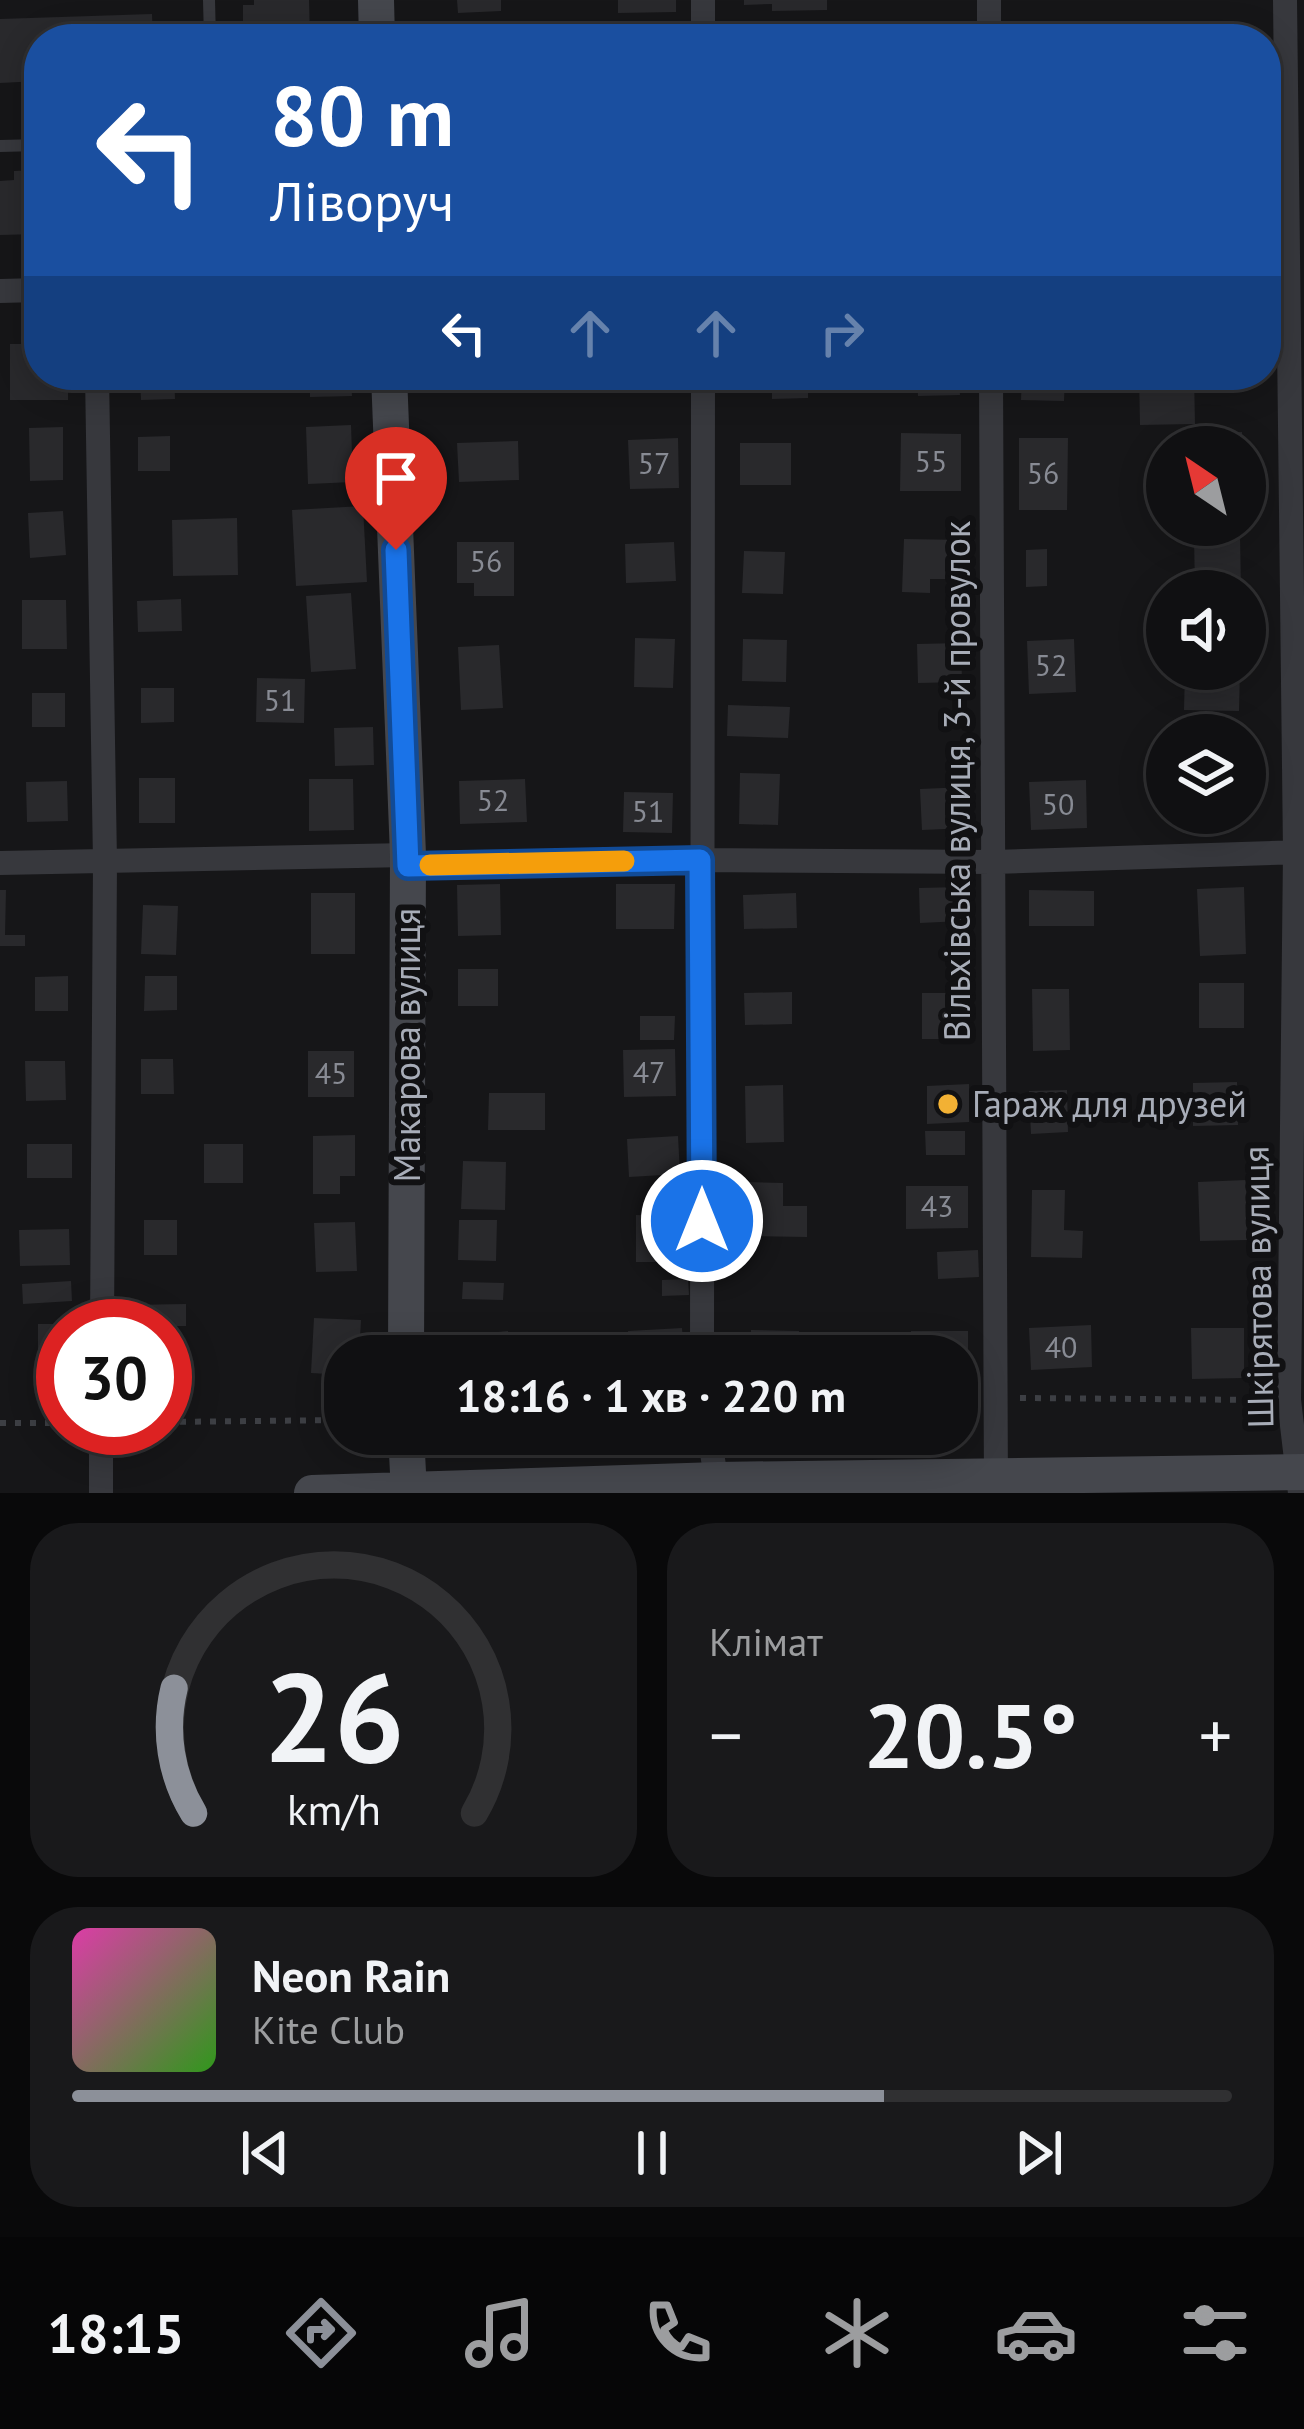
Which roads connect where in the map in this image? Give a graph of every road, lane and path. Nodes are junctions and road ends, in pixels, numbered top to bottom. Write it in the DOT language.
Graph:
graph roads {
  1 [pos="1285,0"];
  2 [pos="1287,275"];
  3 [pos="97,390"];
  4 [pos="390,390"];
  5 [pos="703,390"];
  6 [pos="991,390"];
  7 [pos="1299,852"];
  8 [pos="408,860"];
  9 [pos="700,860"];
  10 [pos="105,862"];
  11 [pos="993,862"];
  12 [pos="0,863"];
  13 [pos="102,1299"];
  14 [pos="406,1335"];
  15 [pos="702,1335"];
  16 [pos="995,1398"];
  17 [pos="1289,1400"];
  18 [pos="324,1420"];
  19 [pos="192,1422"];
  20 [pos="0,1423"];
  21 [pos="36,1423"];
  22 [pos="101,1455"];
  23 [pos="407,1455"];
  24 [pos="713,1455"];
  25 [pos="1302,1479"];
  26 [pos="996,1484"];
  27 [pos="718,1486"];
  28 [pos="101,1493"];
  29 [pos="312,1493"];
  30 [pos="409,1493"];
  1 -- 2 [label="street, Шкірятова вулиця"];
  2 -- 7 [label="street, Шкірятова вулиця"];
  3 -- 10 [label="street"];
  4 -- 8 [label="street, Макарова вулиця"];
  5 -- 9 [label="street"];
  6 -- 11 [label="street, Вільхівська вулиця, 3-й провулок"];
  7 -- 11 [label="street"];
  7 -- 17 [label="street, Шкірятова вулиця"];
  8 -- 9 [label="street"];
  8 -- 10 [label="street"];
  8 -- 14 [label="street, Макарова вулиця"];
  9 -- 11 [label="street"];
  9 -- 15 [label="street"];
  10 -- 12 [label="street"];
  10 -- 13 [label="street"];
  11 -- 16 [label="street, Вільхівська вулиця, 3-й провулок"];
  16 -- 17 [label="path"];
  16 -- 26 [label="street, Вільхівська вулиця, 3-й провулок"];
  17 -- 25 [label="street, Шкірятова вулиця"];
  18 -- 19 [label="path"];
  20 -- 21 [label="path"];
  22 -- 28 [label="street"];
  23 -- 30 [label="street"];
  24 -- 27 [label="street"];
  25 -- 26 [label="street"];
  26 -- 27 [label="street"];
  27 -- 30 [label="street"];
  29 -- 30 [label="street"];
}
